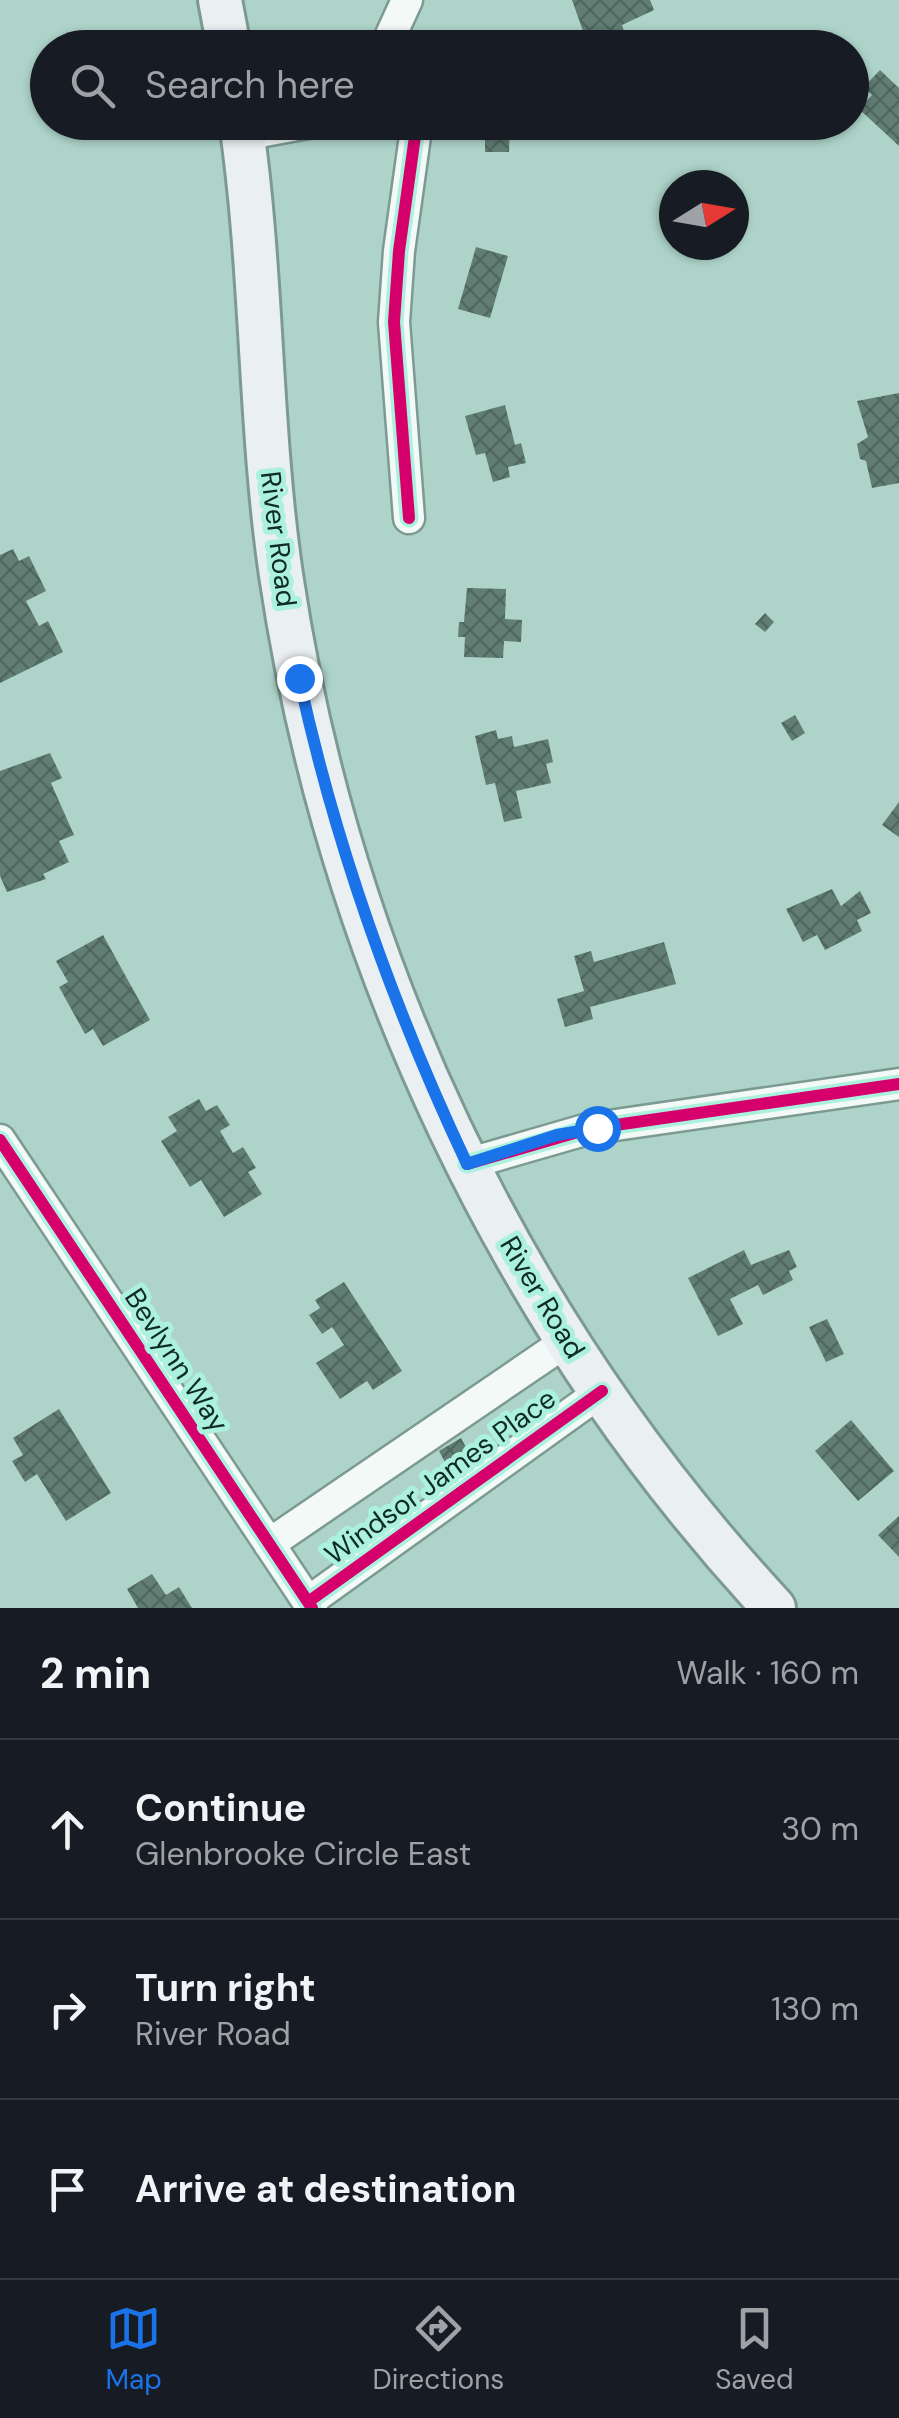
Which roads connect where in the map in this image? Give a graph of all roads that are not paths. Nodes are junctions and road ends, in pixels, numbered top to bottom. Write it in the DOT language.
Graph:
graph roads {
  1 [pos="220,0"];
  2 [pos="407,0"];
  3 [pos="226,30"];
  4 [pos="397,30"];
  5 [pos="243,140"];
  6 [pos="414,140"];
  7 [pos="409,518"];
  8 [pos="899,1084"];
  9 [pos="0,1140"];
  10 [pos="467,1164"];
  11 [pos="567,1341"];
  12 [pos="602,1391"];
  13 [pos="270,1544"];
  14 [pos="310,1605"];
  15 [pos="774,1608"];
  1 -- 3 [label="main road"];
  2 -- 4 [label="street"];
  5 -- 10 [label="main road, River Road"];
  6 -- 7 [label="street"];
  8 -- 10 [label="street"];
  9 -- 13 [label="street, Bevlynn Way"];
  10 -- 11 [label="main road, River Road"];
  11 -- 12 [label="main road, River Road"];
  11 -- 13 [label="street, Windsor James Place"];
  12 -- 14 [label="street, Windsor James Place"];
  12 -- 15 [label="main road, River Road"];
  13 -- 14 [label="street, Bevlynn Way"];
}
